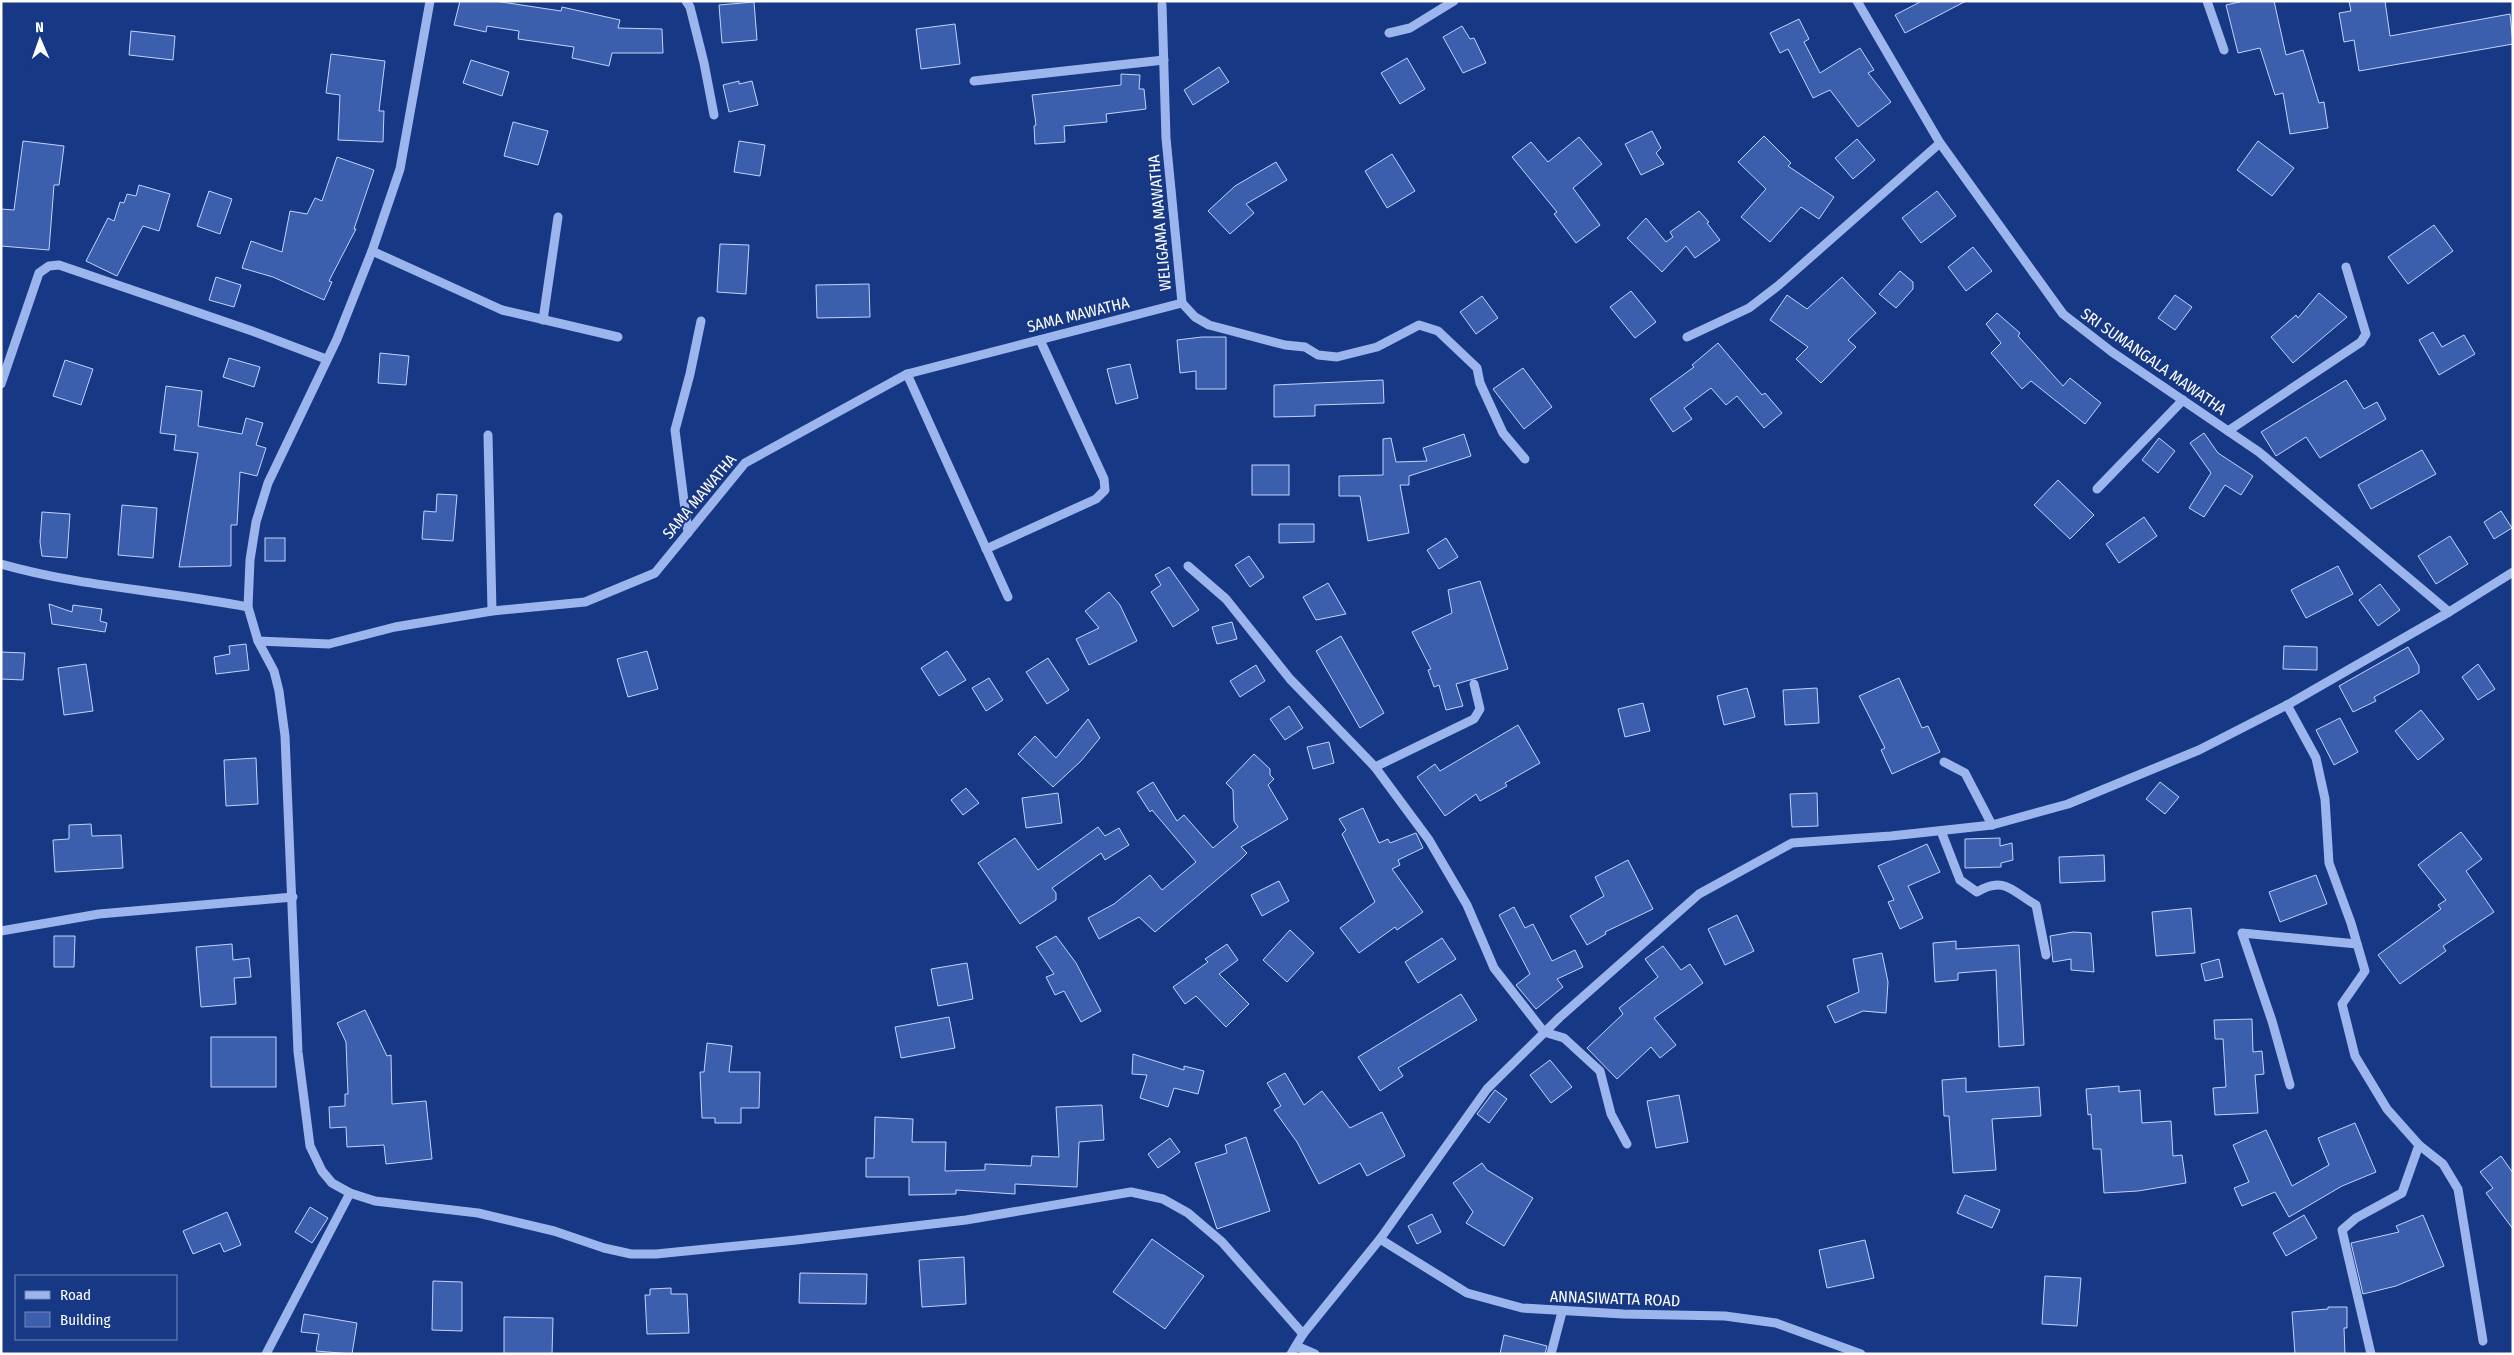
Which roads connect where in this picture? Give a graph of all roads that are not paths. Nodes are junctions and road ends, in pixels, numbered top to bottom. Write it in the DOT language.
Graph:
graph roads {
  1 [pos="430,1"];
  2 [pos="686,1"];
  3 [pos="1454,1"];
  4 [pos="1856,1"];
  5 [pos="2206,1"];
  6 [pos="1162,5"];
  7 [pos="1389,33"];
  8 [pos="2224,50"];
  9 [pos="1164,60"];
  10 [pos="974,82"];
  11 [pos="714,115"];
  12 [pos="1940,143"];
  13 [pos="558,217"];
  14 [pos="372,251"];
  15 [pos="2346,267"];
  16 [pos="1182,303"];
  17 [pos="543,320"];
  18 [pos="701,321"];
  19 [pos="618,337"];
  20 [pos="1688,337"];
  21 [pos="1040,340"];
  22 [pos="326,360"];
  23 [pos="907,374"];
  24 [pos="1,384"];
  25 [pos="2183,400"];
  26 [pos="2228,431"];
  27 [pos="488,435"];
  28 [pos="1525,459"];
  29 [pos="2097,489"];
  30 [pos="688,533"];
  31 [pos="986,549"];
  32 [pos="1,564"];
  33 [pos="1188,566"];
  34 [pos="2513,572"];
  35 [pos="1008,597"];
  36 [pos="248,607"];
  37 [pos="492,611"];
  38 [pos="2449,612"];
  39 [pos="258,641"];
  40 [pos="1474,684"];
  41 [pos="2287,704"];
  42 [pos="1944,762"];
  43 [pos="1375,767"];
  44 [pos="1992,825"];
  45 [pos="1941,831"];
  46 [pos="293,897"];
  47 [pos="1,931"];
  48 [pos="2357,944"];
  49 [pos="2046,955"];
  50 [pos="1544,1032"];
  51 [pos="2290,1086"];
  52 [pos="1627,1144"];
  53 [pos="2419,1144"];
  54 [pos="350,1193"];
  55 [pos="1380,1239"];
  56 [pos="1562,1312"];
  57 [pos="1303,1334"];
  58 [pos="2483,1341"];
  59 [pos="1293,1350"];
  60 [pos="266,1354"];
  61 [pos="1315,1354"];
  62 [pos="1551,1354"];
  63 [pos="1860,1354"];
  64 [pos="2371,1354"];
  1 -- 14 [label="street"];
  2 -- 11 [label="street"];
  3 -- 7 [label="street"];
  4 -- 12 [label="street, SRI SUMANGALA MAWATHA"];
  5 -- 8 [label="street"];
  6 -- 9 [label="street, WELIGAMA MAWATHA"];
  9 -- 10 [label="street"];
  9 -- 16 [label="street, WELIGAMA MAWATHA"];
  12 -- 20 [label="street"];
  12 -- 25 [label="street, SRI SUMANGALA MAWATHA"];
  13 -- 17 [label="street"];
  14 -- 17 [label="street"];
  14 -- 22 [label="street"];
  15 -- 26 [label="street"];
  16 -- 21 [label="street, SAMA MAWATHA"];
  16 -- 28 [label="street, WELIGAMA MAWATHA"];
  17 -- 19 [label="street"];
  18 -- 30 [label="street"];
  21 -- 23 [label="street, SAMA MAWATHA"];
  21 -- 31 [label="street"];
  22 -- 24 [label="street"];
  22 -- 36 [label="street"];
  23 -- 30 [label="street, SAMA MAWATHA"];
  23 -- 31 [label="street"];
  25 -- 26 [label="street, SRI SUMANGALA MAWATHA"];
  25 -- 29 [label="street"];
  26 -- 38 [label="street, SRI SUMANGALA MAWATHA"];
  27 -- 37 [label="street"];
  30 -- 37 [label="street, SAMA MAWATHA"];
  31 -- 35 [label="street"];
  32 -- 36 [label="street"];
  33 -- 43 [label="street"];
  34 -- 38 [label="street"];
  36 -- 39 [label="street"];
  37 -- 39 [label="street, SAMA MAWATHA"];
  38 -- 41 [label="street"];
  39 -- 46 [label="street"];
  40 -- 43 [label="street"];
  41 -- 44 [label="street"];
  41 -- 48 [label="street"];
  42 -- 44 [label="street"];
  43 -- 50 [label="street"];
  44 -- 45 [label="street"];
  45 -- 49 [label="street"];
  45 -- 50 [label="street"];
  46 -- 47 [label="street"];
  46 -- 54 [label="street"];
  48 -- 51 [label="street"];
  48 -- 53 [label="street"];
  50 -- 52 [label="street"];
  50 -- 55 [label="street"];
  53 -- 58 [label="street"];
  53 -- 64 [label="street"];
  54 -- 57 [label="street"];
  54 -- 60 [label="street"];
  55 -- 56 [label="street, ANNASIWATTA ROAD"];
  55 -- 57 [label="street"];
  56 -- 62 [label="street"];
  56 -- 63 [label="street, ANNASIWATTA ROAD"];
  57 -- 59 [label="street"];
  59 -- 61 [label="street"];
}
